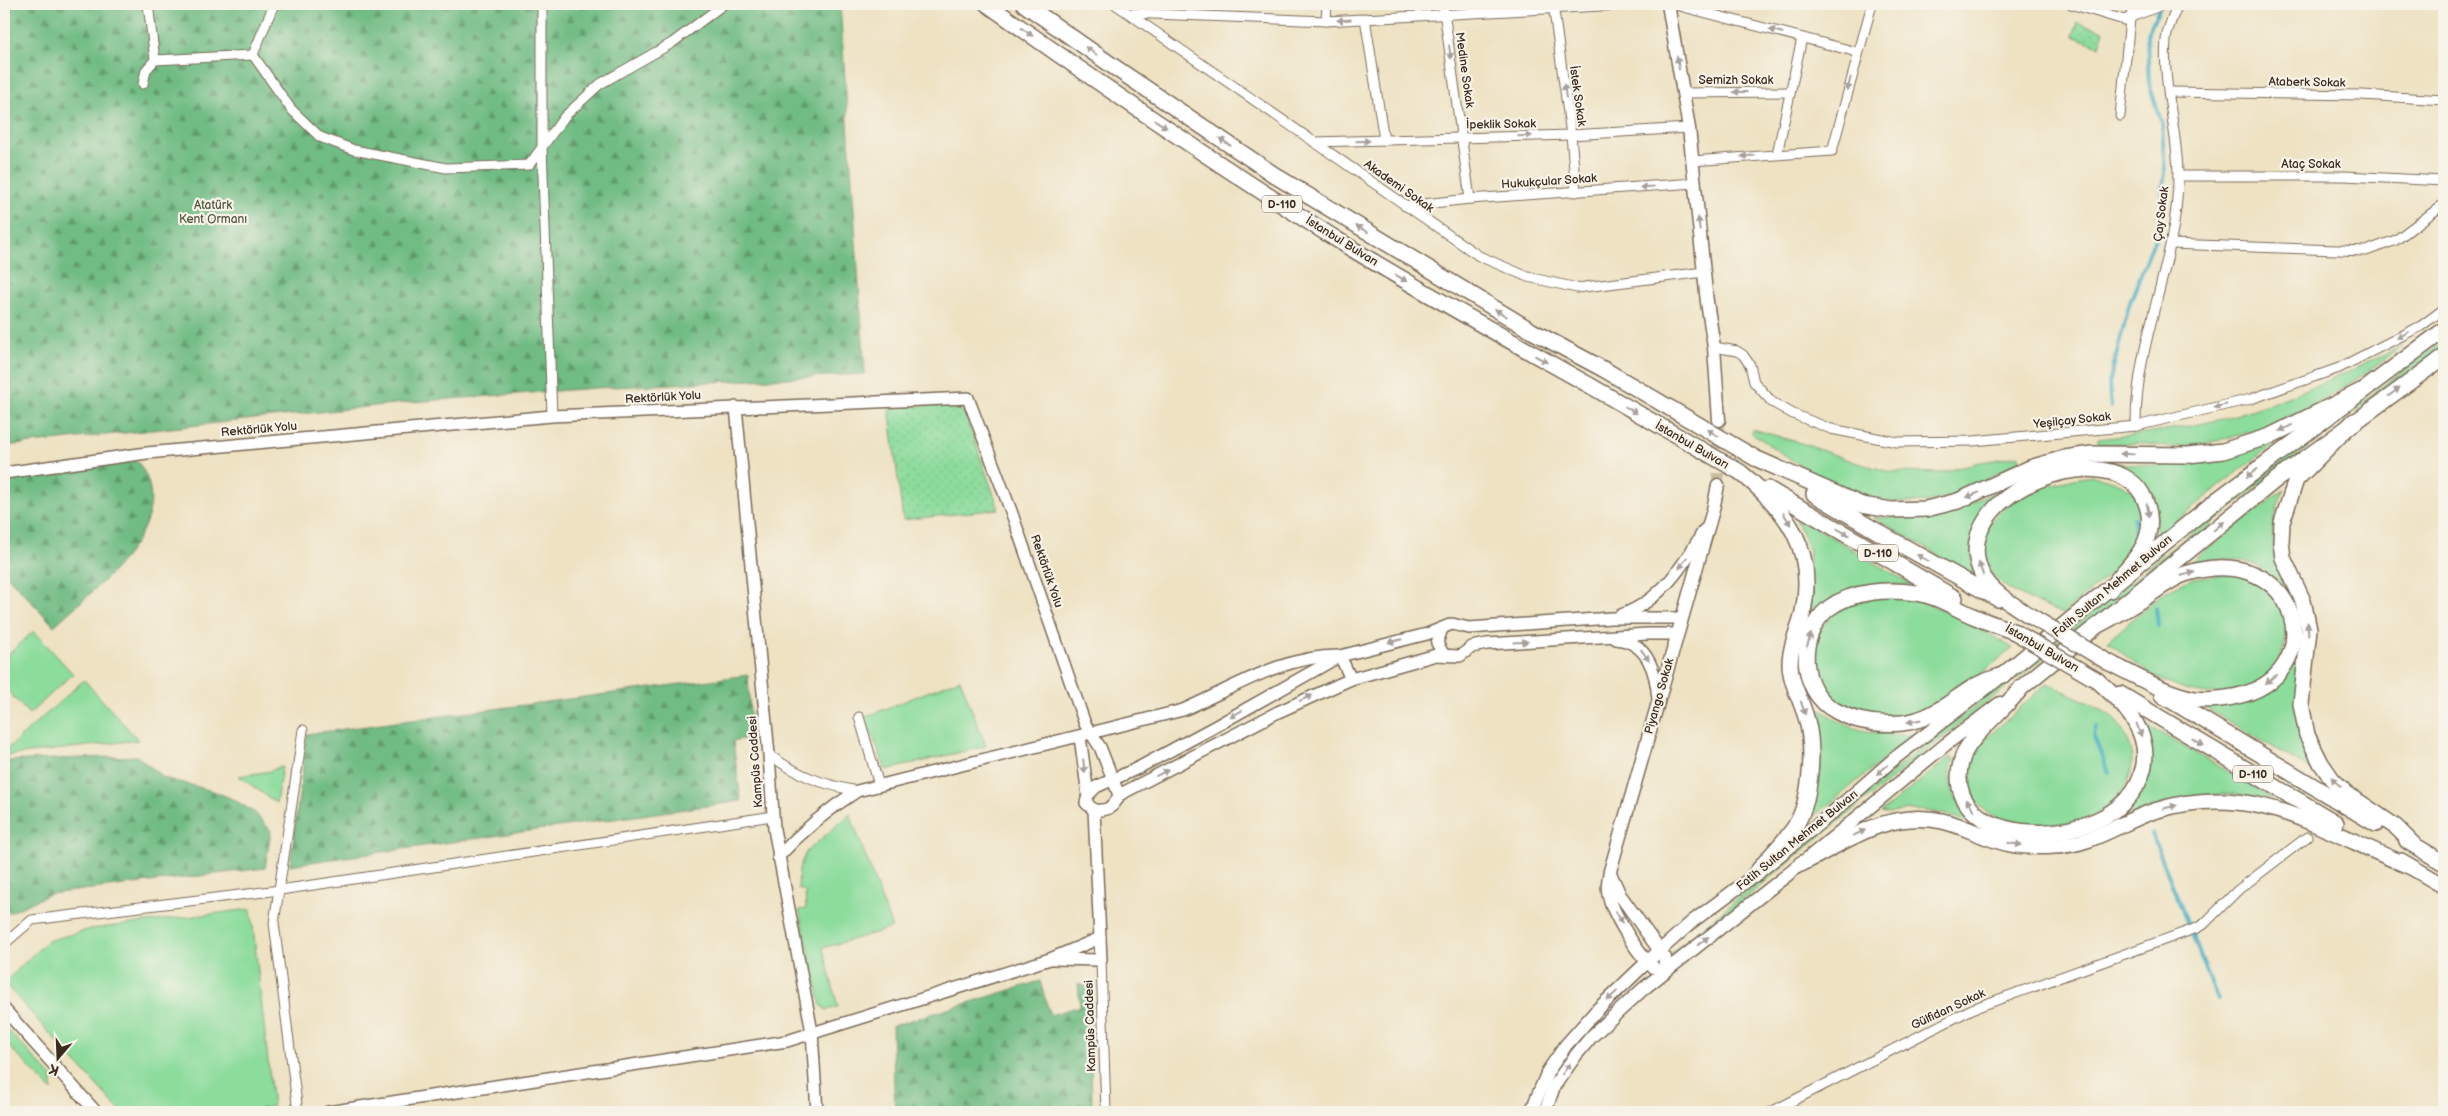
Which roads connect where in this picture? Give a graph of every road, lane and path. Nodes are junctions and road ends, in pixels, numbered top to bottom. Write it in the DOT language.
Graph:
graph roads {
  1 [pos="148,4"];
  2 [pos="274,4"];
  3 [pos="542,4"];
  4 [pos="724,4"];
  5 [pos="987,4"];
  6 [pos="1024,4"];
  7 [pos="1114,4"];
  8 [pos="1124,4"];
  9 [pos="1327,4"];
  10 [pos="1443,4"];
  11 [pos="1638,4"];
  12 [pos="1668,4"];
  13 [pos="1672,4"];
  14 [pos="1872,4"];
  15 [pos="2071,4"];
  16 [pos="2135,4"];
  17 [pos="2165,4"];
  18 [pos="2178,4"];
  19 [pos="1553,5"];
  20 [pos="1128,13"];
  21 [pos="1445,13"];
  22 [pos="1365,18"];
  23 [pos="2130,18"];
  24 [pos="1326,21"];
  25 [pos="1802,38"];
  26 [pos="1857,52"];
  27 [pos="253,55"];
  28 [pos="155,60"];
  29 [pos="143,84"];
  30 [pos="1789,92"];
  31 [pos="2169,92"];
  32 [pos="1683,93"];
  33 [pos="2444,100"];
  34 [pos="2120,116"];
  35 [pos="1689,128"];
  36 [pos="1570,135"];
  37 [pos="1462,137"];
  38 [pos="1384,140"];
  39 [pos="1314,142"];
  40 [pos="542,147"];
  41 [pos="1777,154"];
  42 [pos="1692,160"];
  43 [pos="2178,176"];
  44 [pos="2444,180"];
  45 [pos="1695,183"];
  46 [pos="1576,192"];
  47 [pos="1470,199"];
  48 [pos="2444,204"];
  49 [pos="1405,206"];
  50 [pos="2171,244"];
  51 [pos="1704,272"];
  52 [pos="2444,309"];
  53 [pos="2444,330"];
  54 [pos="1714,347"];
  55 [pos="2444,357"];
  56 [pos="2361,392"];
  57 [pos="736,407"];
  58 [pos="552,416"];
  59 [pos="1719,420"];
  60 [pos="2354,421"];
  61 [pos="2136,426"];
  62 [pos="1755,458"];
  63 [pos="1740,472"];
  64 [pos="4,473"];
  65 [pos="1718,485"];
  66 [pos="1709,522"];
  67 [pos="2110,590"];
  68 [pos="2027,614"];
  69 [pos="1611,618"];
  70 [pos="1682,618"];
  71 [pos="2100,624"];
  72 [pos="1469,628"];
  73 [pos="1442,629"];
  74 [pos="2015,632"];
  75 [pos="1677,634"];
  76 [pos="1602,637"];
  77 [pos="1472,647"];
  78 [pos="1444,655"];
  79 [pos="1340,656"];
  80 [pos="2108,662"];
  81 [pos="2003,675"];
  82 [pos="1351,680"];
  83 [pos="2097,680"];
  84 [pos="2022,687"];
  85 [pos="1658,700"];
  86 [pos="860,717"];
  87 [pos="303,730"];
  88 [pos="1085,736"];
  89 [pos="769,755"];
  90 [pos="1113,780"];
  91 [pos="879,785"];
  92 [pos="857,791"];
  93 [pos="1088,795"];
  94 [pos="1119,795"];
  95 [pos="1094,810"];
  96 [pos="773,816"];
  97 [pos="2307,837"];
  98 [pos="2414,845"];
  99 [pos="778,857"];
  100 [pos="2444,863"];
  101 [pos="1800,864"];
  102 [pos="2409,866"];
  103 [pos="1610,871"];
  104 [pos="1755,875"];
  105 [pos="2444,886"];
  106 [pos="280,890"];
  107 [pos="1100,938"];
  108 [pos="4,944"];
  109 [pos="1659,951"];
  110 [pos="1050,959"];
  111 [pos="1101,960"];
  112 [pos="1647,962"];
  113 [pos="1664,972"];
  114 [pos="4,1009"];
  115 [pos="812,1032"];
  116 [pos="96,1112"];
  117 [pos="298,1112"];
  118 [pos="328,1112"];
  119 [pos="817,1112"];
  120 [pos="1106,1112"];
  121 [pos="1531,1112"];
  122 [pos="1545,1112"];
  123 [pos="1771,1112"];
  1 -- 28 [label="street"];
  2 -- 27 [label="street"];
  3 -- 40 [label="street"];
  4 -- 40 [label="street"];
  5 -- 63 [label="main road, İstanbul Bulvarı / D-110, one-way, bridge"];
  62 -- 6 [label="main road, İstanbul Bulvarı / D-110, one-way, bridge"];
  7 -- 20 [label="street, Akademi Sokak"];
  8 -- 20 [label="street"];
  9 -- 24 [label="street"];
  10 -- 21 [label="street, Medine Sokak"];
  11 -- 19 [label="street"];
  32 -- 12 [label="main road, one-way"];
  25 -- 13 [label="street, one-way"];
  14 -- 26 [label="street"];
  15 -- 23 [label="street"];
  16 -- 23 [label="street"];
  17 -- 23 [label="street"];
  18 -- 31 [label="street, Çay Sokak"];
  19 -- 21 [label="street"];
  36 -- 19 [label="street, İstek Sokak, one-way"];
  20 -- 24 [label="street"];
  20 -- 39 [label="street, Akademi Sokak"];
  21 -- 22 [label="street"];
  21 -- 37 [label="street, Medine Sokak, one-way"];
  22 -- 24 [label="street, one-way"];
  22 -- 38 [label="street"];
  23 -- 34 [label="street"];
  25 -- 26 [label="street"];
  25 -- 30 [label="street"];
  26 -- 41 [label="street, one-way"];
  27 -- 28 [label="street"];
  27 -- 40 [label="street"];
  28 -- 29 [label="street"];
  30 -- 32 [label="street, Semizh Sokak, one-way"];
  30 -- 41 [label="street"];
  31 -- 33 [label="street, Ataberk Sokak"];
  31 -- 43 [label="street, Çay Sokak"];
  32 -- 35 [label="main road"];
  35 -- 36 [label="street, İpeklik Sokak"];
  35 -- 42 [label="main road"];
  37 -- 36 [label="street, İpeklik Sokak, one-way"];
  36 -- 46 [label="street, İstek Sokak"];
  37 -- 38 [label="street, İpeklik Sokak"];
  37 -- 47 [label="street, Medine Sokak"];
  39 -- 38 [label="street, İpeklik Sokak, one-way"];
  39 -- 49 [label="street, Akademi Sokak"];
  40 -- 58 [label="street"];
  41 -- 42 [label="street, one-way"];
  42 -- 45 [label="main road"];
  43 -- 44 [label="street, Ataç Sokak"];
  43 -- 50 [label="street, Çay Sokak"];
  45 -- 46 [label="street, Hukukçular Sokak, one-way"];
  51 -- 45 [label="main road, one-way"];
  46 -- 47 [label="street, Hukukçular Sokak"];
  47 -- 49 [label="street, Hukukçular Sokak"];
  48 -- 50 [label="street"];
  49 -- 51 [label="street, Akademi Sokak"];
  50 -- 61 [label="street, Çay Sokak"];
  51 -- 54 [label="main road"];
  52 -- 61 [label="street, Yeşilçay Sokak, one-way"];
  53 -- 56 [label="main road, Fatih Sultan Mehmet Bulvarı"];
  54 -- 59 [label="main road"];
  54 -- 61 [label="street, Yeşilçay Sokak"];
  60 -- 55 [label="main road, Fatih Sultan Mehmet Bulvarı, one-way"];
  56 -- 62 [label="main road, one-way"];
  56 -- 67 [label="main road, Fatih Sultan Mehmet Bulvarı, one-way"];
  57 -- 58 [label="street, Rektörlük Yolu"];
  57 -- 88 [label="street, Rektörlük Yolu"];
  57 -- 89 [label="street, Kampüs Caddesi"];
  58 -- 64 [label="street, Rektörlük Yolu"];
  71 -- 60 [label="main road, Fatih Sultan Mehmet Bulvarı, one-way"];
  98 -- 60 [label="main road, one-way"];
  68 -- 62 [label="main road, İstanbul Bulvarı / D-110, one-way"];
  63 -- 74 [label="main road, İstanbul Bulvarı / D-110, one-way"];
  63 -- 104 [label="main road, one-way"];
  65 -- 66 [label="main road, Piyango Sokak"];
  66 -- 69 [label="street, one-way"];
  66 -- 70 [label="main road, Piyango Sokak"];
  68 -- 67 [label="main road, one-way"];
  67 -- 81 [label="main road, Fatih Sultan Mehmet Bulvarı"];
  68 -- 80 [label="main road, İstanbul Bulvarı / D-110, bridge"];
  69 -- 70 [label="street"];
  69 -- 72 [label="street"];
  70 -- 75 [label="main road, Piyango Sokak"];
  71 -- 80 [label="main road, one-way"];
  71 -- 84 [label="main road, Fatih Sultan Mehmet Bulvarı"];
  72 -- 73 [label="street"];
  72 -- 77 [label="street"];
  73 -- 78 [label="street"];
  73 -- 79 [label="street, one-way"];
  81 -- 74 [label="main road, one-way"];
  74 -- 83 [label="main road, İstanbul Bulvarı / D-110, bridge"];
  75 -- 76 [label="street"];
  75 -- 85 [label="main road, Piyango Sokak"];
  77 -- 76 [label="street, one-way"];
  76 -- 85 [label="street, one-way"];
  77 -- 78 [label="street"];
  78 -- 82 [label="street"];
  79 -- 82 [label="street"];
  79 -- 88 [label="street"];
  79 -- 90 [label="street, one-way"];
  80 -- 98 [label="main road, İstanbul Bulvarı / D-110"];
  81 -- 104 [label="main road, Fatih Sultan Mehmet Bulvarı, one-way"];
  94 -- 82 [label="street, one-way"];
  83 -- 84 [label="main road, one-way"];
  83 -- 102 [label="main road, İstanbul Bulvarı / D-110, one-way"];
  84 -- 101 [label="main road, Fatih Sultan Mehmet Bulvarı"];
  85 -- 103 [label="main road, Piyango Sokak"];
  86 -- 91 [label="street"];
  87 -- 106 [label="street"];
  88 -- 90 [label="street"];
  88 -- 91 [label="street"];
  88 -- 93 [label="street, one-way"];
  89 -- 92 [label="street"];
  89 -- 96 [label="street, Kampüs Caddesi"];
  90 -- 93 [label="street"];
  90 -- 94 [label="street"];
  91 -- 92 [label="street"];
  92 -- 99 [label="street"];
  93 -- 95 [label="street"];
  94 -- 95 [label="street"];
  95 -- 107 [label="street, Kampüs Caddesi"];
  96 -- 99 [label="street, Kampüs Caddesi"];
  96 -- 106 [label="street"];
  97 -- 123 [label="street, Gülfidan Sokak"];
  98 -- 100 [label="main road, D-110"];
  99 -- 115 [label="street, Kampüs Caddesi"];
  101 -- 102 [label="main road, one-way"];
  113 -- 101 [label="main road, Fatih Sultan Mehmet Bulvarı, one-way"];
  102 -- 105 [label="main road, D-110"];
  103 -- 109 [label="main road"];
  103 -- 112 [label="main road, Piyango Sokak, one-way"];
  104 -- 109 [label="main road, Fatih Sultan Mehmet Bulvarı"];
  106 -- 108 [label="street"];
  106 -- 117 [label="street"];
  107 -- 110 [label="street"];
  107 -- 111 [label="street, Kampüs Caddesi"];
  109 -- 112 [label="main road, Fatih Sultan Mehmet Bulvarı"];
  109 -- 113 [label="main road"];
  110 -- 111 [label="street"];
  110 -- 115 [label="street"];
  111 -- 120 [label="street, Kampüs Caddesi"];
  112 -- 113 [label="main road"];
  112 -- 121 [label="main road, Fatih Sultan Mehmet Bulvarı, one-way"];
  122 -- 113 [label="main road, Fatih Sultan Mehmet Bulvarı, one-way"];
  114 -- 116 [label="street"];
  115 -- 118 [label="street"];
  115 -- 119 [label="street, Kampüs Caddesi"];
}
